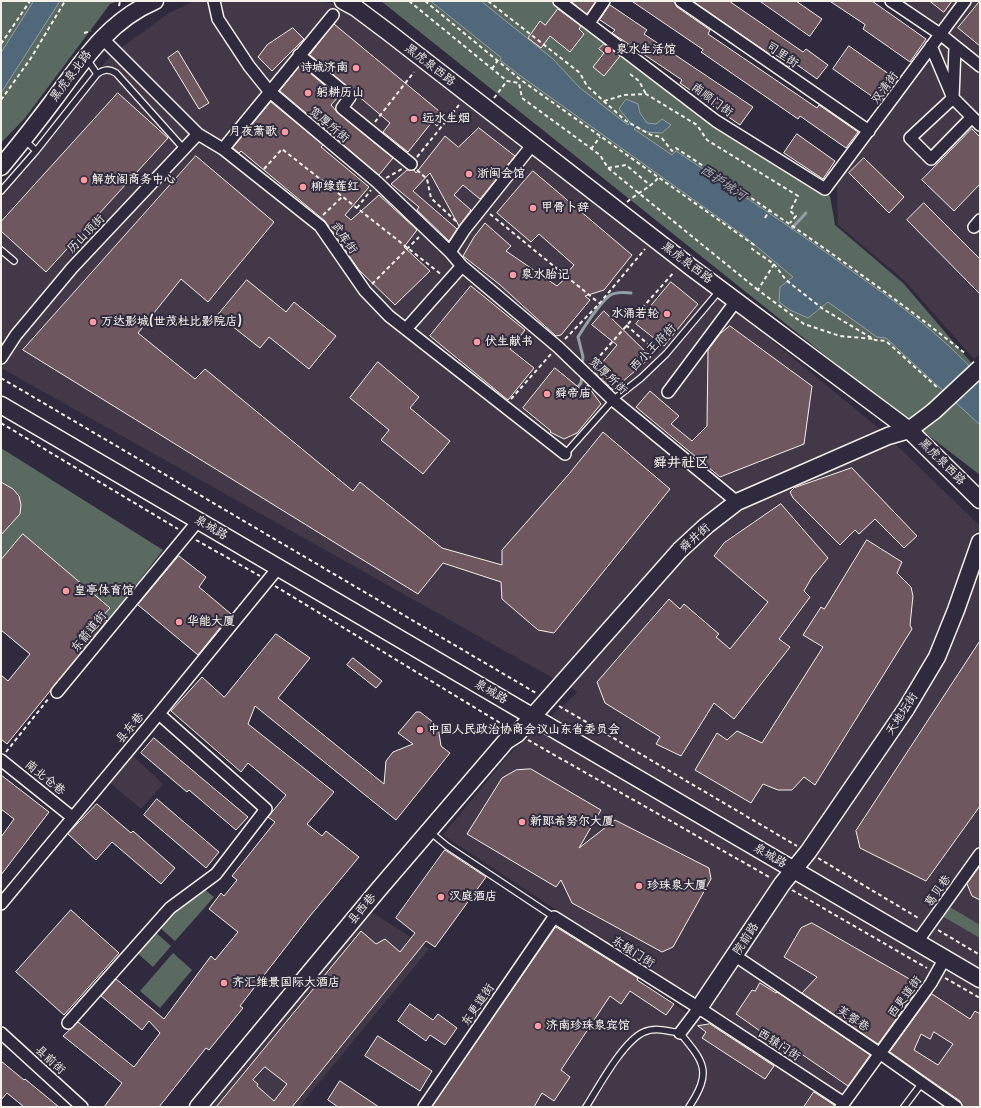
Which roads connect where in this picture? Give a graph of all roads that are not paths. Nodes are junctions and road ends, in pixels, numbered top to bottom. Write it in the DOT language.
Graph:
graph roads {
  1 [pos="155,1"];
  2 [pos="214,1"];
  3 [pos="343,1"];
  4 [pos="559,1"];
  5 [pos="604,1"];
  6 [pos="681,1"];
  7 [pos="891,1"];
  8 [pos="965,1"];
  9 [pos="333,15"];
  10 [pos="589,23"];
  11 [pos="940,34"];
  12 [pos="102,38"];
  13 [pos="931,46"];
  14 [pos="956,48"];
  15 [pos="299,55"];
  16 [pos="86,56"];
  17 [pos="980,66"];
  18 [pos="97,74"];
  19 [pos="269,92"];
  20 [pos="953,98"];
  21 [pos="976,121"];
  22 [pos="869,130"];
  23 [pos="198,134"];
  24 [pos="24,140"];
  25 [pos="533,144"];
  26 [pos="184,149"];
  27 [pos="223,149"];
  28 [pos="36,151"];
  29 [pos="411,164"];
  30 [pos="1,167"];
  31 [pos="825,189"];
  32 [pos="1,191"];
  33 [pos="1,250"];
  34 [pos="450,252"];
  35 [pos="14,261"];
  36 [pos="462,266"];
  37 [pos="721,289"];
  38 [pos="736,301"];
  39 [pos="406,329"];
  40 [pos="1,358"];
  41 [pos="980,368"];
  42 [pos="668,392"];
  43 [pos="613,400"];
  44 [pos="1,405"];
  45 [pos="909,430"];
  46 [pos="565,454"];
  47 [pos="980,500"];
  48 [pos="737,502"];
  49 [pos="198,521"];
  50 [pos="980,542"];
  51 [pos="278,568"];
  52 [pos="57,692"];
  53 [pos="159,714"];
  54 [pos="532,716"];
  55 [pos="1,759"];
  56 [pos="72,817"];
  57 [pos="428,831"];
  58 [pos="980,854"];
  59 [pos="794,870"];
  60 [pos="1,904"];
  61 [pos="554,917"];
  62 [pos="917,942"];
  63 [pos="734,955"];
  64 [pos="945,958"];
  65 [pos="980,979"];
  66 [pos="699,1008"];
  67 [pos="68,1023"];
  68 [pos="1,1033"];
  69 [pos="680,1033"];
  70 [pos="880,1053"];
  71 [pos="922,1083"];
  72 [pos="842,1105"];
  73 [pos="82,1107"];
  74 [pos="198,1107"];
  75 [pos="424,1107"];
  76 [pos="586,1107"];
  77 [pos="688,1107"];
  78 [pos="904,1107"];
  79 [pos="956,1107"];
  1 -- 12 [label="main road, 黑虎泉北路"];
  2 -- 19 [label="street, 宽厚所街"];
  3 -- 25 [label="main road, 黑虎泉西路"];
  4 -- 10 [label="street, 南顺门街"];
  5 -- 10 [label="street"];
  6 -- 22 [label="street, 司里街"];
  7 -- 11 [label="street"];
  8 -- 11 [label="street, 双清街"];
  9 -- 15 [label="street"];
  10 -- 31 [label="street, 南顺门街"];
  11 -- 13 [label="street, 双清街"];
  11 -- 14 [label="street"];
  12 -- 16 [label="main road, 黑虎泉北路"];
  12 -- 23 [label="street, 武库街"];
  13 -- 20 [label="street"];
  13 -- 22 [label="street, 双清街"];
  14 -- 17 [label="street"];
  14 -- 20 [label="street"];
  15 -- 19 [label="street"];
  15 -- 29 [label="street"];
  16 -- 18 [label="lane"];
  16 -- 24 [label="main road, 黑虎泉北路"];
  18 -- 26 [label="lane"];
  18 -- 28 [label="lane"];
  19 -- 27 [label="street"];
  19 -- 34 [label="street, 宽厚所街"];
  20 -- 21 [label="street"];
  20 -- 21 [label="street"];
  22 -- 31 [label="street, 双清街"];
  23 -- 26 [label="street, 历山顶街"];
  23 -- 27 [label="street, 武库街"];
  24 -- 28 [label="lane"];
  24 -- 30 [label="main road, 黑虎泉北路"];
  25 -- 34 [label="street"];
  25 -- 37 [label="main road, 黑虎泉西路"];
  26 -- 40 [label="street, 历山顶街"];
  27 -- 39 [label="street, 武库街"];
  28 -- 32 [label="lane"];
  33 -- 35 [label="lane"];
  34 -- 36 [label="street, 宽厚所街"];
  36 -- 39 [label="street"];
  36 -- 43 [label="street, 宽厚所街"];
  37 -- 38 [label="main road, 黑虎泉西路"];
  37 -- 43 [label="lane, 西小王府街"];
  38 -- 42 [label="street"];
  38 -- 45 [label="main road, 黑虎泉西路"];
  39 -- 46 [label="street, 武库街"];
  41 -- 45 [label="main road, bridge"];
  43 -- 46 [label="lane, 西小王府街"];
  43 -- 48 [label="street, 宽厚所街"];
  44 -- 49 [label="main road, 泉城路"];
  45 -- 47 [label="main road, 黑虎泉西路"];
  45 -- 48 [label="main road, 舜井街"];
  48 -- 54 [label="main road, 舜井街"];
  49 -- 51 [label="main road, 泉城路"];
  49 -- 52 [label="street, 东箭道街"];
  50 -- 59 [label="main road, 天地坛街"];
  51 -- 53 [label="street, 县东巷"];
  51 -- 54 [label="main road, 泉城路"];
  53 -- 56 [label="street, 县东巷"];
  53 -- 67 [label="street"];
  54 -- 57 [label="main road, 县西巷"];
  54 -- 59 [label="main road, 泉城路"];
  55 -- 56 [label="street, 南北仓巷"];
  56 -- 60 [label="street, 县东巷"];
  57 -- 61 [label="lane"];
  57 -- 74 [label="main road, 县西巷"];
  58 -- 62 [label="street, 葛贝巷"];
  59 -- 62 [label="main road, 泉城路"];
  59 -- 63 [label="main road, 院前路"];
  61 -- 66 [label="street, 东辕门街"];
  61 -- 75 [label="street, 东更道街"];
  62 -- 64 [label="main road, 泉城路"];
  63 -- 66 [label="main road, 院前路"];
  63 -- 70 [label="street, 芙蓉巷"];
  64 -- 65 [label="main road, 泉城路"];
  64 -- 70 [label="street, 西更道街"];
  66 -- 69 [label="street"];
  66 -- 72 [label="street, 西辕门街"];
  68 -- 73 [label="street, 县前街"];
  69 -- 76 [label="lane"];
  69 -- 77 [label="lane"];
  70 -- 71 [label="street, 芙蓉巷"];
  70 -- 72 [label="street, 西更道街"];
  71 -- 78 [label="lane"];
  71 -- 79 [label="street, 芙蓉巷"];
}
